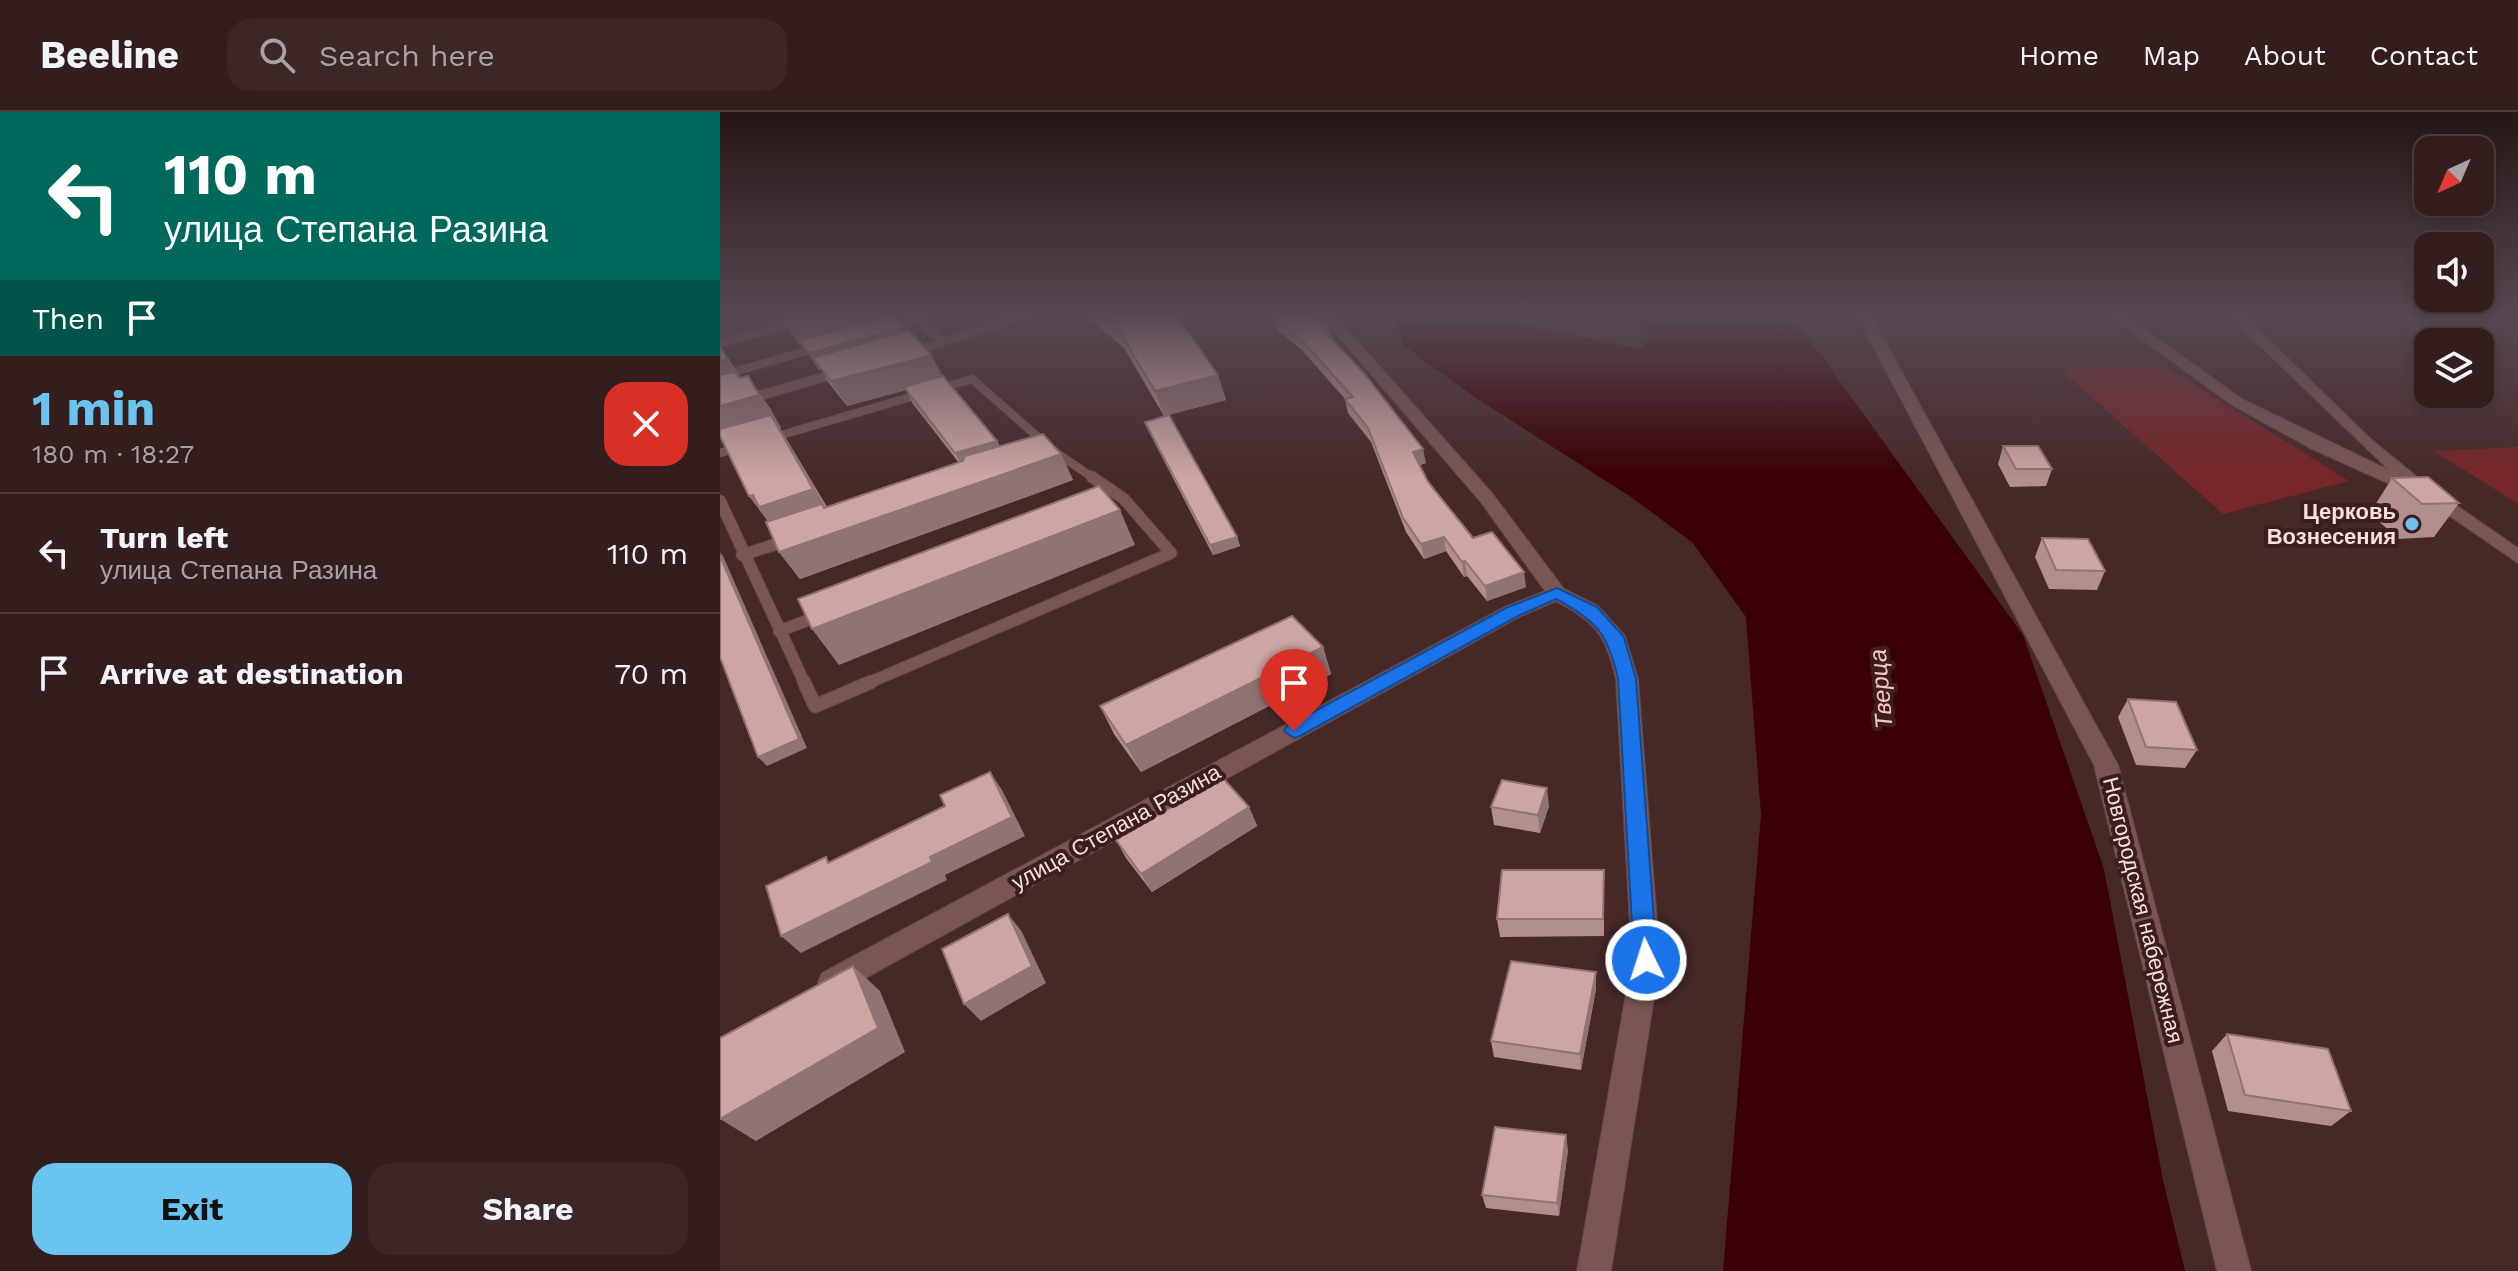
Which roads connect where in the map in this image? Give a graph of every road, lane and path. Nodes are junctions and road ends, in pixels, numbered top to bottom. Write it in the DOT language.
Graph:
graph roads {
  1 [pos="740,370"];
  2 [pos="848,370"];
  3 [pos="1375,370"];
  4 [pos="1893,370"];
  5 [pos="2192,370"];
  6 [pos="2291,370"];
  7 [pos="720,376"];
  8 [pos="720,407"];
  9 [pos="764,440"];
  10 [pos="750,444"];
  11 [pos="1052,450"];
  12 [pos="720,453"];
  13 [pos="1038,455"];
  14 [pos="2425,492"];
  15 [pos="1124,499"];
  16 [pos="720,501"];
  17 [pos="1110,504"];
  18 [pos="801,535"];
  19 [pos="742,555"];
  20 [pos="2518,557"];
  21 [pos="1557,593"];
  22 [pos="836,609"];
  23 [pos="779,631"];
  24 [pos="803,998"];
  25 [pos="1594,1271"];
  26 [pos="2234,1271"];
  1 -- 7 [label="lane"];
  2 -- 8 [label="street"];
  3 -- 21 [label="street"];
  4 -- 26 [label="street, Новгородская набережная"];
  5 -- 14 [label="street"];
  6 -- 14 [label="street"];
  9 -- 11 [label="lane"];
  10 -- 12 [label="lane"];
  11 -- 13 [label="lane"];
  11 -- 15 [label="lane"];
  14 -- 20 [label="street"];
  15 -- 17 [label="lane"];
  15 -- 23 [label="lane"];
  16 -- 19 [label="lane"];
  18 -- 19 [label="lane"];
  19 -- 23 [label="lane"];
  21 -- 24 [label="street, улица Степана Разина"];
  21 -- 25 [label="street"];
  22 -- 23 [label="lane"];
}
